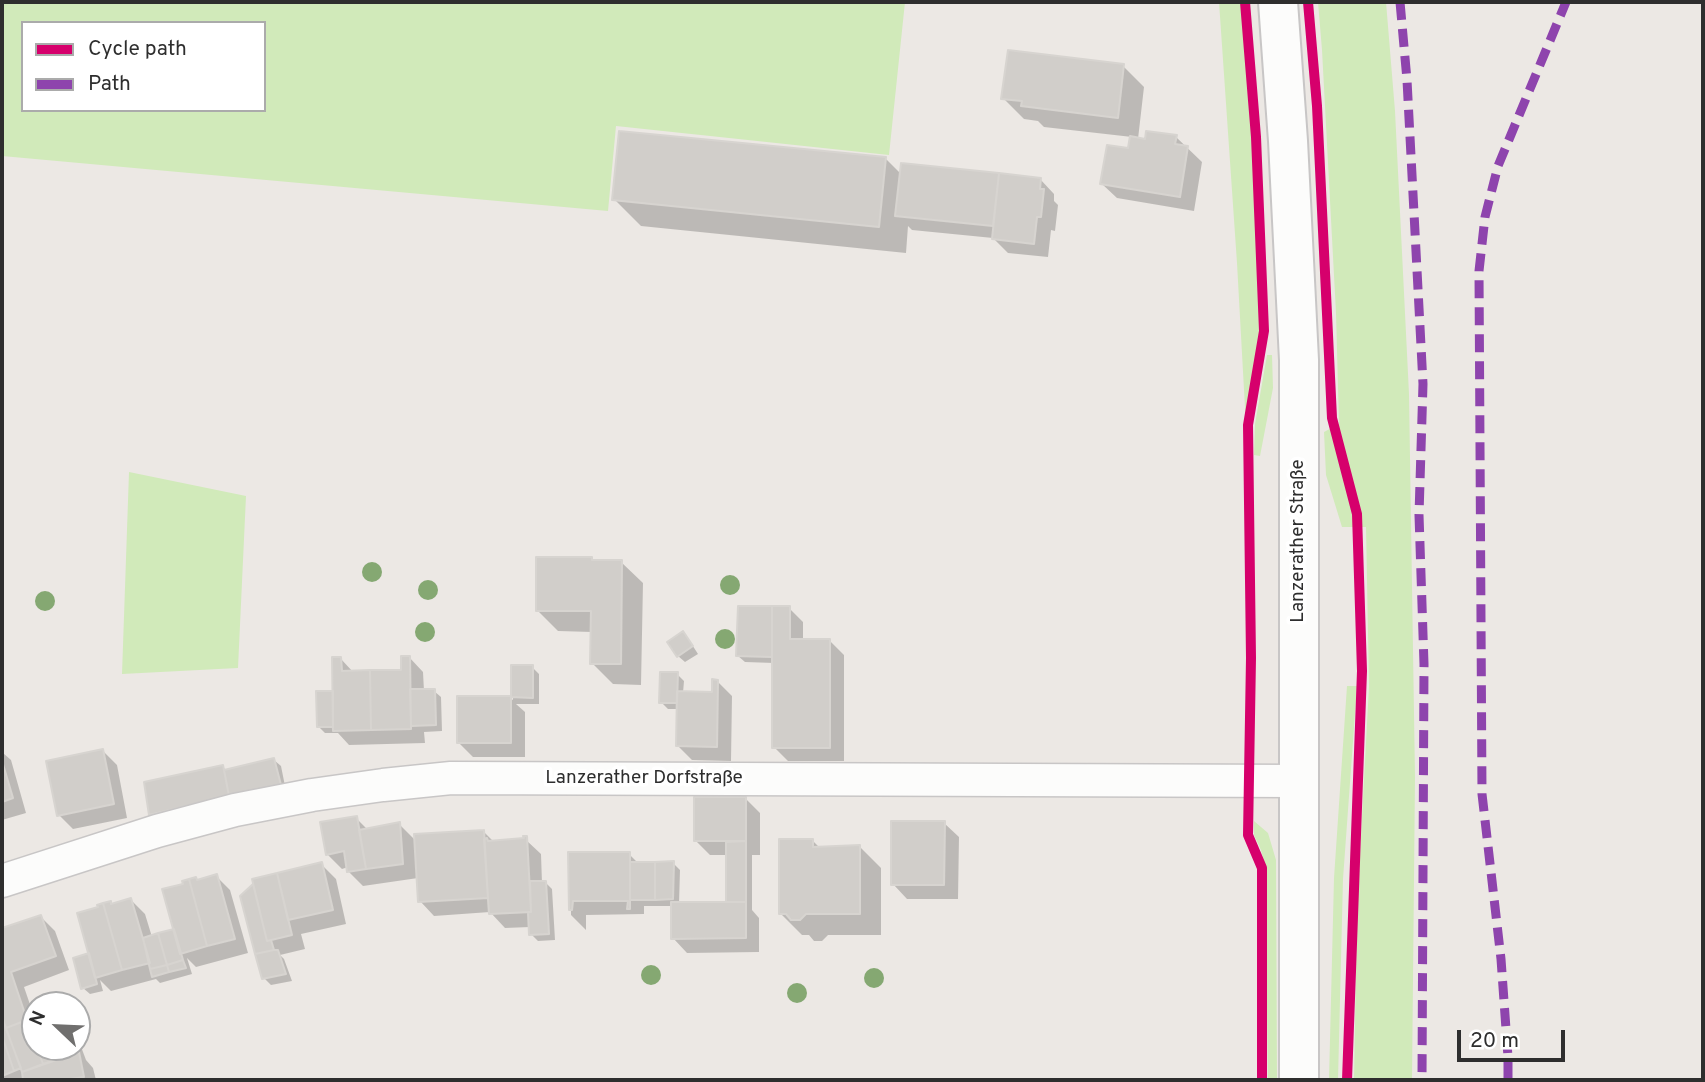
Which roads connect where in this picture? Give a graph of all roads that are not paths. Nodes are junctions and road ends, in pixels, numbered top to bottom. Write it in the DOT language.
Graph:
graph roads {
  1 [pos="1278,2"];
  2 [pos="1299,781"];
  3 [pos="2,881"];
  4 [pos="1299,1080"];
  1 -- 2 [label="main road, Lanzerather Straße"];
  2 -- 3 [label="street, Lanzerather Dorfstraße"];
  2 -- 4 [label="main road, Lanzerather Straße"];
}
